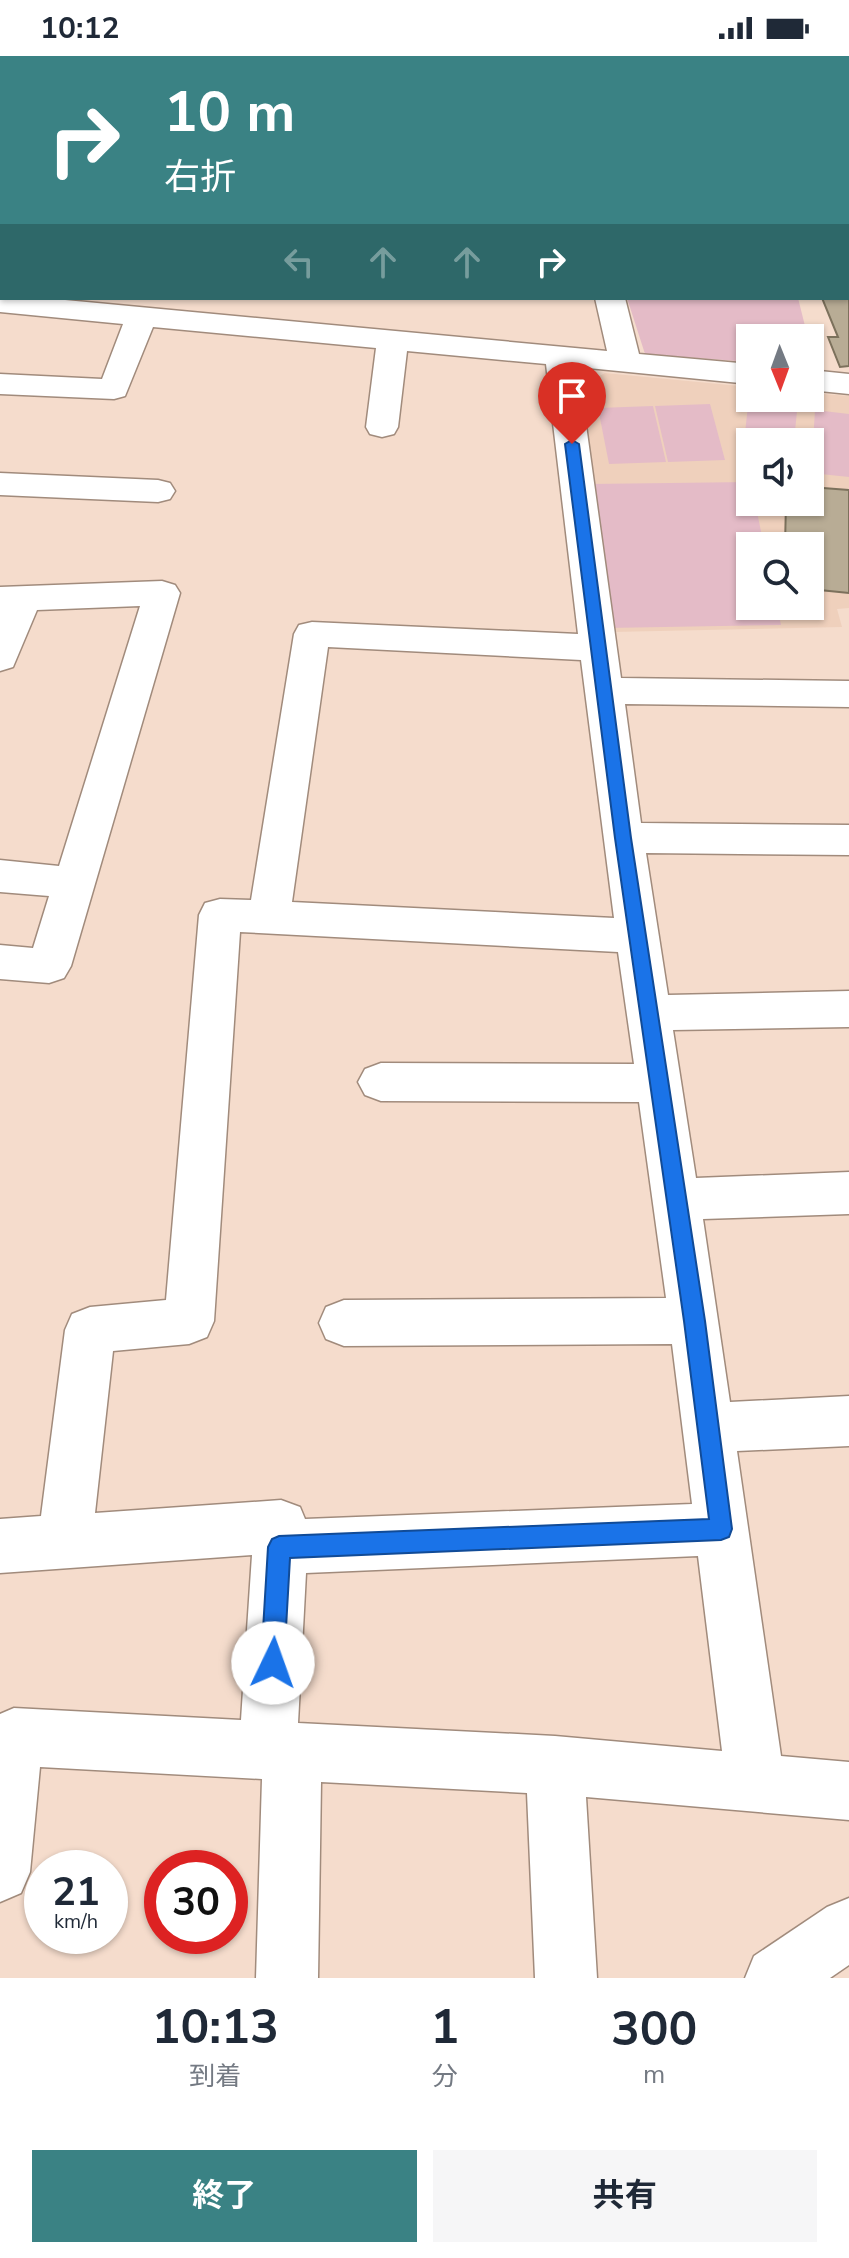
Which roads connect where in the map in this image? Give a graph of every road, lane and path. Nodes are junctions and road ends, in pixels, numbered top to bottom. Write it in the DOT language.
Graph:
graph roads {
  1 [pos="610,300"];
  2 [pos="0,303"];
  3 [pos="94,305"];
  4 [pos="243,311"];
  5 [pos="141,317"];
  6 [pos="393,339"];
  7 [pos="561,357"];
  8 [pos="625,362"];
  9 [pos="736,373"];
  10 [pos="824,381"];
  11 [pos="0,384"];
  12 [pos="849,384"];
  13 [pos="382,427"];
  14 [pos="0,484"];
  15 [pos="158,491"];
  16 [pos="12,598"];
  17 [pos="598,648"];
  18 [pos="0,658"];
  19 [pos="604,691"];
  20 [pos="849,694"];
  21 [pos="623,838"];
  22 [pos="849,840"];
  23 [pos="0,876"];
  24 [pos="75,883"];
  25 [pos="269,917"];
  26 [pos="637,936"];
  27 [pos="0,962"];
  28 [pos="849,1009"];
  29 [pos="648,1013"];
  30 [pos="381,1082"];
  31 [pos="658,1083"];
  32 [pos="849,1193"];
  33 [pos="674,1199"];
  34 [pos="694,1321"];
  35 [pos="344,1323"];
  36 [pos="849,1421"];
  37 [pos="708,1428"];
  38 [pos="721,1529"];
  39 [pos="65,1541"];
  40 [pos="0,1546"];
  41 [pos="279,1547"];
  42 [pos="280,1751"];
  43 [pos="555,1765"];
  44 [pos="756,1785"];
  45 [pos="849,1791"];
  46 [pos="0,1872"];
  47 [pos="849,1929"];
  48 [pos="287,1978"];
  49 [pos="566,1978"];
  50 [pos="776,1978"];
  1 -- 8 [label="street"];
  2 -- 3 [label="street"];
  3 -- 5 [label="street"];
  4 -- 5 [label="street"];
  4 -- 6 [label="street"];
  5 -- 11 [label="street"];
  6 -- 7 [label="street"];
  6 -- 13 [label="street"];
  7 -- 8 [label="street"];
  7 -- 17 [label="street"];
  8 -- 9 [label="street"];
  10 -- 12 [label="street"];
  14 -- 15 [label="street"];
  16 -- 18 [label="street"];
  16 -- 24 [label="street"];
  17 -- 19 [label="street"];
  17 -- 25 [label="street"];
  19 -- 20 [label="street"];
  19 -- 21 [label="street"];
  21 -- 22 [label="street"];
  21 -- 26 [label="street"];
  23 -- 24 [label="street"];
  24 -- 27 [label="street"];
  25 -- 26 [label="street"];
  25 -- 39 [label="street"];
  26 -- 29 [label="street"];
  28 -- 29 [label="street"];
  29 -- 31 [label="street"];
  30 -- 31 [label="street"];
  31 -- 33 [label="street"];
  32 -- 33 [label="street"];
  33 -- 34 [label="street"];
  34 -- 35 [label="street"];
  34 -- 37 [label="street"];
  36 -- 37 [label="street"];
  37 -- 38 [label="street"];
  38 -- 41 [label="street"];
  38 -- 44 [label="street"];
  39 -- 40 [label="street"];
  39 -- 41 [label="street"];
  41 -- 42 [label="street"];
  42 -- 43 [label="street"];
  42 -- 46 [label="street"];
  42 -- 48 [label="street"];
  43 -- 44 [label="street"];
  43 -- 49 [label="street"];
  44 -- 45 [label="street"];
  47 -- 50 [label="street"];
}
